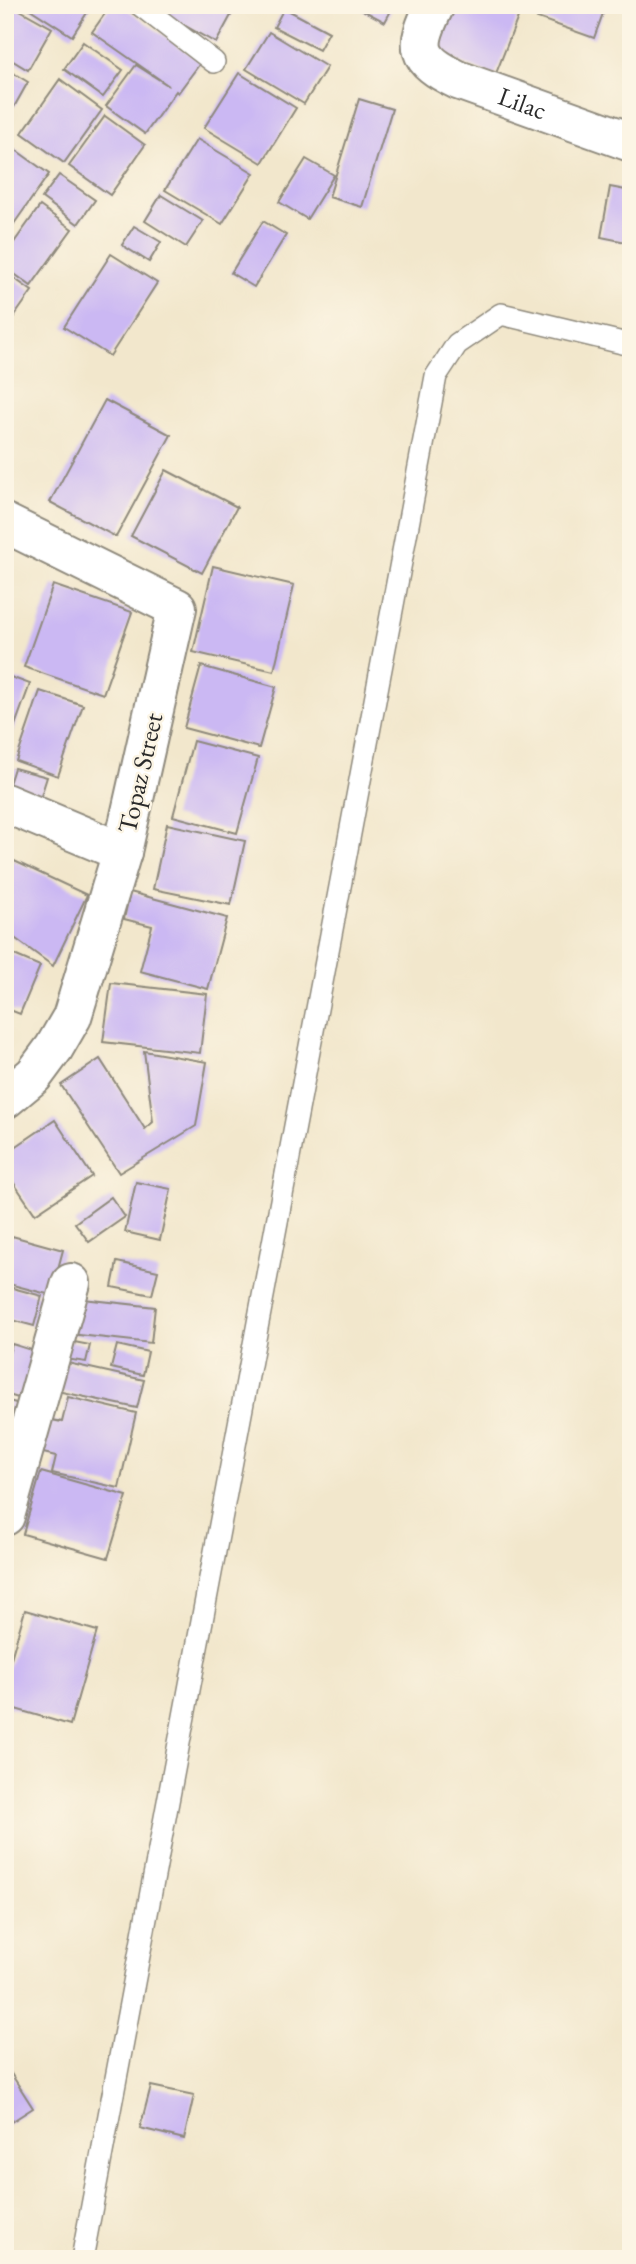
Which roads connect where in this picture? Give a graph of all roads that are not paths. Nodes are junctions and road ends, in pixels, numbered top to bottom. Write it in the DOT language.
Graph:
graph roads {
  1 [pos="435,5"];
  2 [pos="142,6"];
  3 [pos="214,62"];
  4 [pos="631,142"];
  5 [pos="631,345"];
  6 [pos="5,523"];
  7 [pos="5,803"];
  8 [pos="122,852"];
  9 [pos="7,1097"];
  10 [pos="71,1283"];
  11 [pos="5,1516"];
  12 [pos="82,2259"];
  1 -- 4 [label="street, Lilac"];
  2 -- 3 [label="lane"];
  5 -- 12 [label="lane"];
  6 -- 8 [label="street, Topaz Street"];
  7 -- 8 [label="street"];
  8 -- 9 [label="street, Topaz Street"];
  10 -- 11 [label="street"];
}
